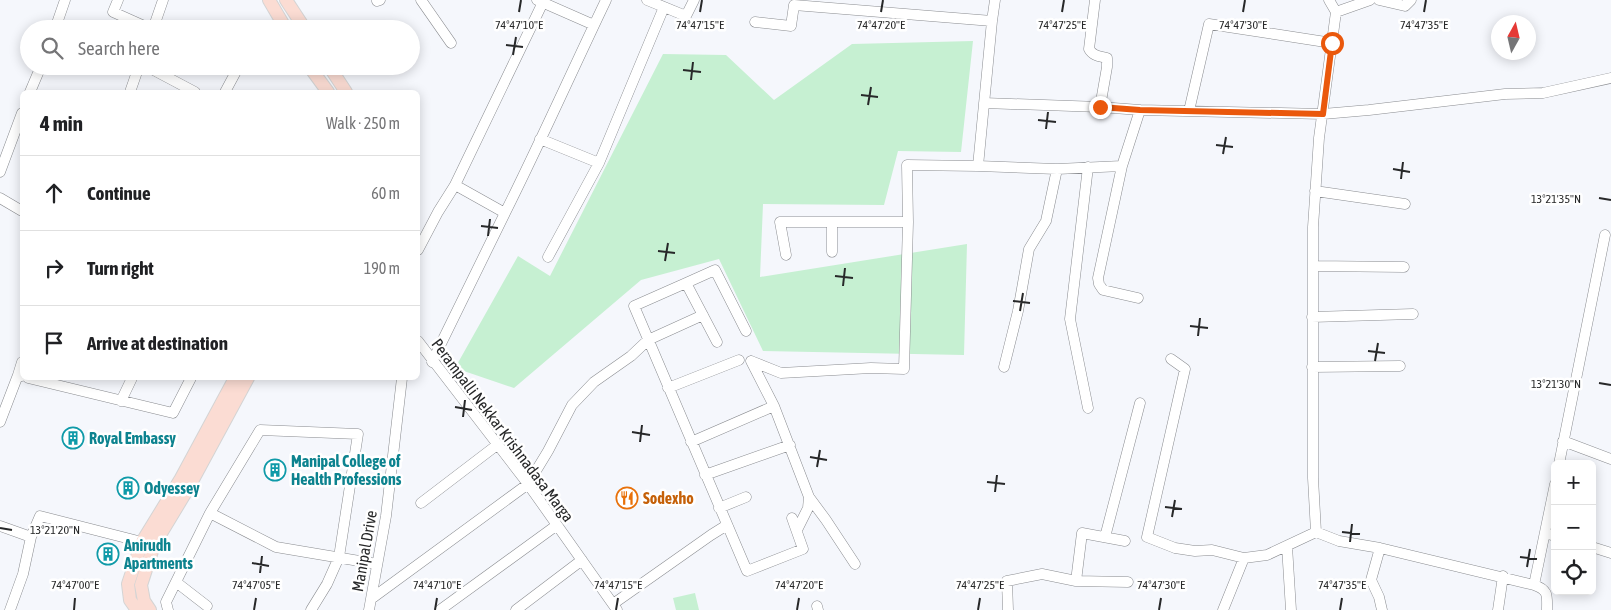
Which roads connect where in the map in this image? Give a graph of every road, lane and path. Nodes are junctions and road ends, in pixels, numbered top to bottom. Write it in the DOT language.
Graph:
graph roads {
  1 [pos="65,0"];
  2 [pos="118,0"];
  3 [pos="163,0"];
  4 [pos="269,0"];
  5 [pos="286,0"];
  6 [pos="421,0"];
  7 [pos="606,0"];
  8 [pos="647,0"];
  9 [pos="694,0"];
  10 [pos="994,0"];
  11 [pos="1095,0"];
  12 [pos="1329,0"];
  13 [pos="1370,0"];
  14 [pos="1378,0"];
  15 [pos="1411,0"];
  16 [pos="541,1"];
  17 [pos="664,7"];
  18 [pos="1336,12"];
  19 [pos="58,20"];
  20 [pos="131,20"];
  21 [pos="155,20"];
  22 [pos="281,20"];
  23 [pos="299,20"];
  24 [pos="992,21"];
  25 [pos="755,22"];
  26 [pos="594,25"];
  27 [pos="451,43"];
  28 [pos="1332,43"];
  29 [pos="37,75"];
  30 [pos="136,75"];
  31 [pos="163,75"];
  32 [pos="234,75"];
  33 [pos="316,75"];
  34 [pos="335,75"];
  35 [pos="1611,78"];
  36 [pos="31,90"];
  37 [pos="131,90"];
  38 [pos="191,90"];
  39 [pos="226,90"];
  40 [pos="327,90"];
  41 [pos="345,90"];
  42 [pos="984,103"];
  43 [pos="1100,107"];
  44 [pos="1140,110"];
  45 [pos="1188,111"];
  46 [pos="1323,114"];
  47 [pos="20,118"];
  48 [pos="540,140"];
  49 [pos="598,163"];
  50 [pos="978,166"];
  51 [pos="1122,166"];
  52 [pos="1088,167"];
  53 [pos="1057,169"];
  54 [pos="0,172"];
  55 [pos="456,185"];
  56 [pos="1315,191"];
  57 [pos="0,198"];
  58 [pos="1405,204"];
  59 [pos="20,210"];
  60 [pos="504,213"];
  61 [pos="832,222"];
  62 [pos="908,222"];
  63 [pos="1605,235"];
  64 [pos="420,246"];
  65 [pos="832,252"];
  66 [pos="786,255"];
  67 [pos="548,256"];
  68 [pos="1313,266"];
  69 [pos="1404,267"];
  70 [pos="686,283"];
  71 [pos="1138,298"];
  72 [pos="1413,314"];
  73 [pos="703,315"];
  74 [pos="1312,317"];
  75 [pos="746,331"];
  76 [pos="648,340"];
  77 [pos="717,342"];
  78 [pos="420,344"];
  79 [pos="1171,359"];
  80 [pos="739,360"];
  81 [pos="432,362"];
  82 [pos="1400,366"];
  83 [pos="1004,367"];
  84 [pos="1312,367"];
  85 [pos="20,375"];
  86 [pos="36,380"];
  87 [pos="131,380"];
  88 [pos="190,380"];
  89 [pos="234,380"];
  90 [pos="247,380"];
  91 [pos="402,380"];
  92 [pos="668,388"];
  93 [pos="121,401"];
  94 [pos="1140,404"];
  95 [pos="774,406"];
  96 [pos="1088,408"];
  97 [pos="0,422"];
  98 [pos="1563,441"];
  99 [pos="691,442"];
  100 [pos="497,445"];
  101 [pos="790,445"];
  102 [pos="1611,459"];
  103 [pos="1560,460"];
  104 [pos="705,475"];
  105 [pos="184,484"];
  106 [pos="528,484"];
  107 [pos="746,496"];
  108 [pos="809,497"];
  109 [pos="421,502"];
  110 [pos="1553,505"];
  111 [pos="719,508"];
  112 [pos="210,514"];
  113 [pos="792,518"];
  114 [pos="557,525"];
  115 [pos="727,525"];
  116 [pos="0,526"];
  117 [pos="797,530"];
  118 [pos="1316,532"];
  119 [pos="1550,534"];
  120 [pos="31,537"];
  121 [pos="1105,537"];
  122 [pos="1125,540"];
  123 [pos="142,542"];
  124 [pos="1287,546"];
  125 [pos="1380,548"];
  126 [pos="1596,548"];
  127 [pos="1611,553"];
  128 [pos="339,557"];
  129 [pos="1244,558"];
  130 [pos="582,560"];
  131 [pos="377,564"];
  132 [pos="855,564"];
  133 [pos="1503,576"];
  134 [pos="1076,581"];
  135 [pos="176,582"];
  136 [pos="1128,582"];
  137 [pos="1534,585"];
  138 [pos="371,599"];
  139 [pos="207,606"];
  140 [pos="614,608"];
  141 [pos="10,610"];
  142 [pos="136,610"];
  143 [pos="150,610"];
  144 [pos="168,610"];
  145 [pos="311,610"];
  146 [pos="369,610"];
  147 [pos="440,610"];
  148 [pos="516,610"];
  149 [pos="1008,610"];
  150 [pos="1222,610"];
  151 [pos="1291,610"];
  152 [pos="1382,610"];
  153 [pos="1498,610"];
  154 [pos="1547,610"];
  1 -- 19 [label="street"];
  2 -- 20 [label="street"];
  3 -- 21 [label="street"];
  4 -- 22 [label="main road"];
  5 -- 23 [label="main road"];
  6 -- 27 [label="street"];
  7 -- 26 [label="street"];
  8 -- 17 [label="street"];
  9 -- 17 [label="street"];
  10 -- 24 [label="street"];
  11 -- 43 [label="street"];
  12 -- 18 [label="street"];
  13 -- 18 [label="street"];
  14 -- 15 [label="street"];
  16 -- 26 [label="street"];
  16 -- 55 [label="street"];
  17 -- 49 [label="street"];
  18 -- 28 [label="street"];
  24 -- 25 [label="street"];
  24 -- 42 [label="street"];
  26 -- 48 [label="street"];
  28 -- 45 [label="street"];
  28 -- 46 [label="street"];
  29 -- 36 [label="street"];
  30 -- 37 [label="street"];
  31 -- 38 [label="street"];
  32 -- 39 [label="street"];
  33 -- 40 [label="main road"];
  34 -- 41 [label="main road"];
  35 -- 46 [label="street"];
  42 -- 43 [label="street"];
  42 -- 50 [label="street"];
  43 -- 44 [label="street"];
  44 -- 45 [label="street"];
  44 -- 51 [label="street"];
  45 -- 46 [label="street"];
  46 -- 56 [label="street"];
  47 -- 54 [label="street"];
  48 -- 49 [label="street"];
  48 -- 60 [label="street"];
  49 -- 67 [label="street"];
  50 -- 53 [label="street"];
  50 -- 62 [label="street"];
  51 -- 52 [label="street"];
  51 -- 71 [label="street"];
  52 -- 53 [label="street"];
  52 -- 96 [label="street"];
  53 -- 83 [label="street"];
  55 -- 60 [label="street"];
  55 -- 64 [label="street"];
  56 -- 58 [label="street"];
  56 -- 68 [label="street"];
  57 -- 59 [label="street"];
  60 -- 81 [label="street"];
  61 -- 62 [label="street"];
  61 -- 65 [label="street"];
  61 -- 66 [label="street"];
  62 -- 95 [label="street"];
  63 -- 98 [label="street"];
  68 -- 69 [label="street"];
  68 -- 74 [label="street"];
  70 -- 73 [label="street"];
  70 -- 75 [label="street"];
  70 -- 76 [label="street"];
  72 -- 74 [label="street"];
  73 -- 76 [label="street"];
  73 -- 77 [label="street"];
  74 -- 84 [label="street"];
  76 -- 92 [label="street"];
  76 -- 106 [label="street"];
  78 -- 81 [label="street, Perampalli Nekkar Krishnadasa Marga"];
  79 -- 129 [label="street"];
  80 -- 92 [label="street"];
  81 -- 100 [label="street, Perampalli Nekkar Krishnadasa Marga"];
  82 -- 84 [label="street"];
  84 -- 118 [label="street"];
  85 -- 97 [label="street"];
  86 -- 93 [label="street"];
  87 -- 93 [label="street"];
  88 -- 93 [label="street"];
  89 -- 105 [label="main road"];
  90 -- 105 [label="main road"];
  91 -- 131 [label="street, Manipal Drive"];
  92 -- 99 [label="street"];
  94 -- 121 [label="street"];
  95 -- 99 [label="street"];
  95 -- 101 [label="street"];
  98 -- 102 [label="street"];
  98 -- 103 [label="street"];
  99 -- 104 [label="street"];
  100 -- 106 [label="street, Perampalli Nekkar Krishnadasa Marga"];
  100 -- 109 [label="street"];
  101 -- 104 [label="street"];
  101 -- 108 [label="street"];
  104 -- 111 [label="street"];
  105 -- 123 [label="main road"];
  105 -- 143 [label="main road"];
  106 -- 114 [label="street, Perampalli Nekkar Krishnadasa Marga"];
  106 -- 138 [label="street"];
  107 -- 111 [label="street"];
  108 -- 117 [label="street"];
  108 -- 132 [label="street"];
  110 -- 119 [label="street"];
  111 -- 115 [label="street"];
  112 -- 128 [label="street"];
  112 -- 128 [label="street"];
  112 -- 135 [label="street"];
  113 -- 117 [label="street"];
  114 -- 130 [label="street, Perampalli Nekkar Krishnadasa Marga"];
  114 -- 147 [label="street"];
  115 -- 117 [label="street"];
  115 -- 140 [label="street"];
  116 -- 120 [label="street"];
  118 -- 124 [label="street"];
  118 -- 125 [label="street"];
  119 -- 137 [label="street"];
  120 -- 123 [label="street"];
  120 -- 141 [label="street"];
  121 -- 122 [label="street"];
  121 -- 134 [label="street"];
  123 -- 142 [label="main road"];
  124 -- 129 [label="street"];
  124 -- 151 [label="street"];
  125 -- 133 [label="street"];
  125 -- 152 [label="street"];
  126 -- 127 [label="street"];
  128 -- 131 [label="street"];
  128 -- 145 [label="street"];
  129 -- 150 [label="street"];
  130 -- 140 [label="street, Perampalli Nekkar Krishnadasa Marga"];
  130 -- 148 [label="street"];
  131 -- 138 [label="street, Manipal Drive"];
  133 -- 137 [label="street"];
  133 -- 153 [label="street"];
  134 -- 136 [label="street"];
  134 -- 149 [label="street"];
  135 -- 139 [label="street"];
  135 -- 144 [label="street"];
  137 -- 154 [label="street"];
  138 -- 146 [label="street, Manipal Drive"];
}
